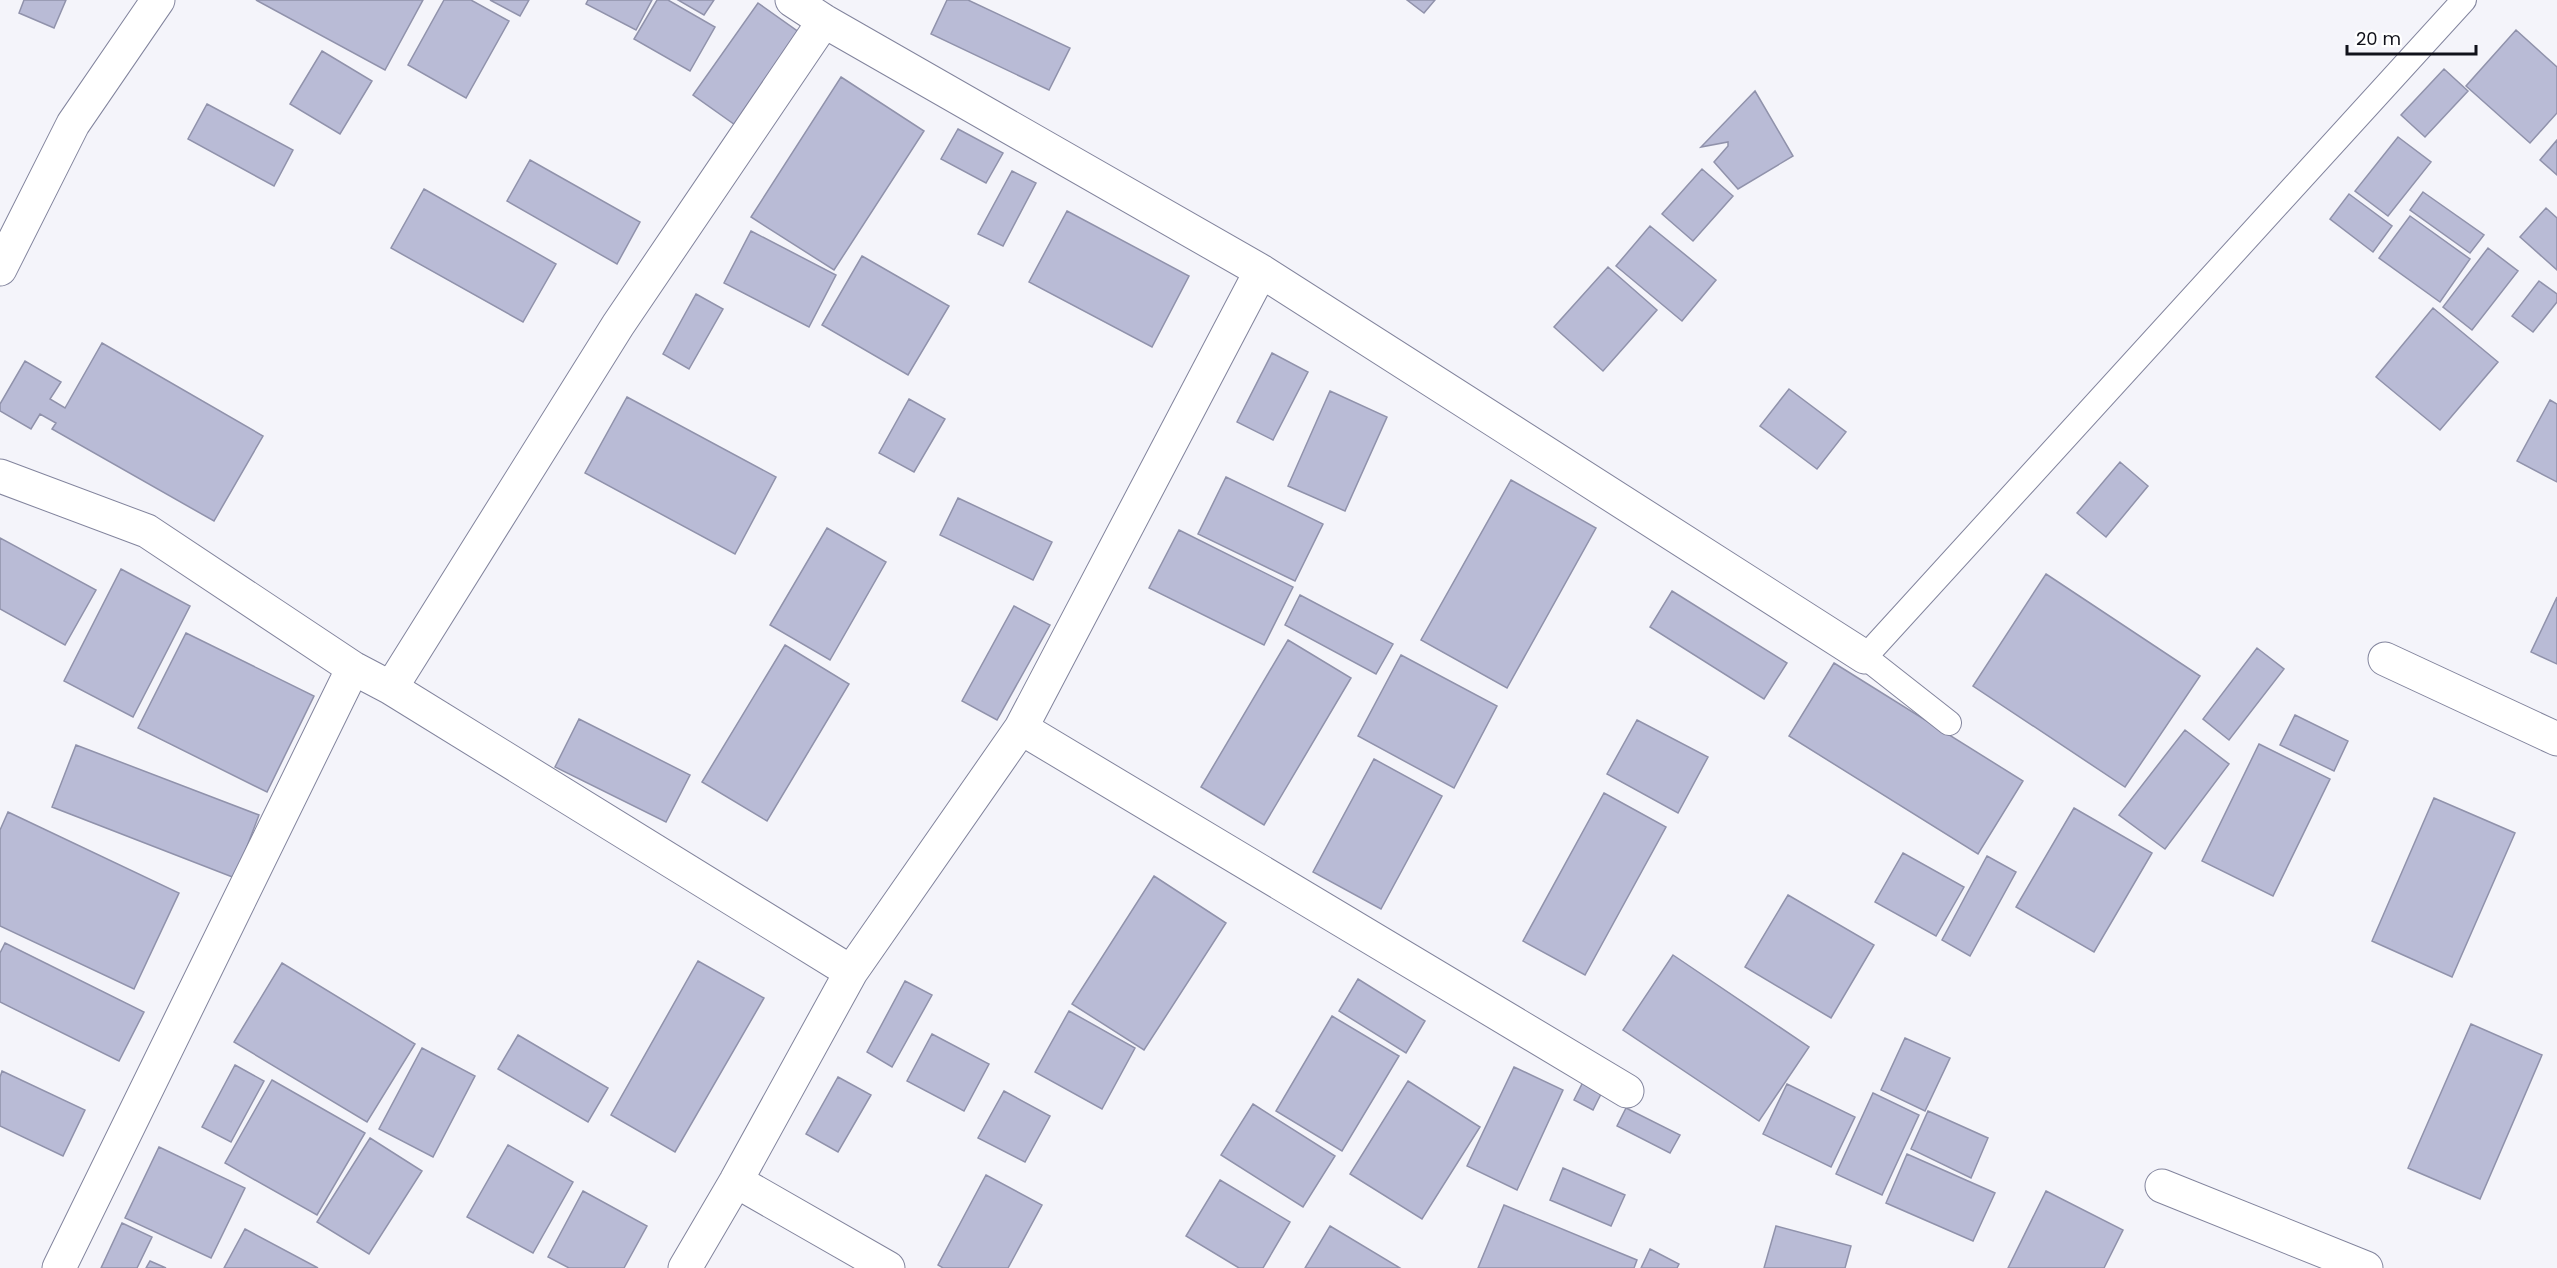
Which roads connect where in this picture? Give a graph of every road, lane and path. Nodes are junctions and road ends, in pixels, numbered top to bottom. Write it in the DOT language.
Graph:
graph roads {
  1 [pos="158,0"];
  2 [pos="792,0"];
  3 [pos="2464,0"];
  4 [pos="824,21"];
  5 [pos="0,269"];
  6 [pos="1261,271"];
  7 [pos="0,476"];
  8 [pos="1865,657"];
  9 [pos="2385,659"];
  10 [pos="353,668"];
  11 [pos="391,688"];
  12 [pos="1949,723"];
  13 [pos="1021,728"];
  14 [pos="2557,739"];
  15 [pos="851,972"];
  16 [pos="1627,1091"];
  17 [pos="736,1181"];
  18 [pos="2162,1186"];
  19 [pos="59,1268"];
  20 [pos="685,1268"];
  21 [pos="888,1268"];
  22 [pos="2366,1268"];
  1 -- 5 [label="street"];
  2 -- 4 [label="street"];
  3 -- 8 [label="lane"];
  4 -- 6 [label="street"];
  4 -- 11 [label="street"];
  6 -- 8 [label="street"];
  6 -- 13 [label="street"];
  7 -- 10 [label="street"];
  8 -- 12 [label="lane"];
  9 -- 14 [label="street"];
  10 -- 11 [label="street"];
  10 -- 19 [label="street"];
  11 -- 15 [label="street"];
  13 -- 15 [label="street"];
  13 -- 16 [label="street"];
  15 -- 17 [label="street"];
  17 -- 20 [label="street"];
  17 -- 21 [label="street"];
  18 -- 22 [label="street"];
}
